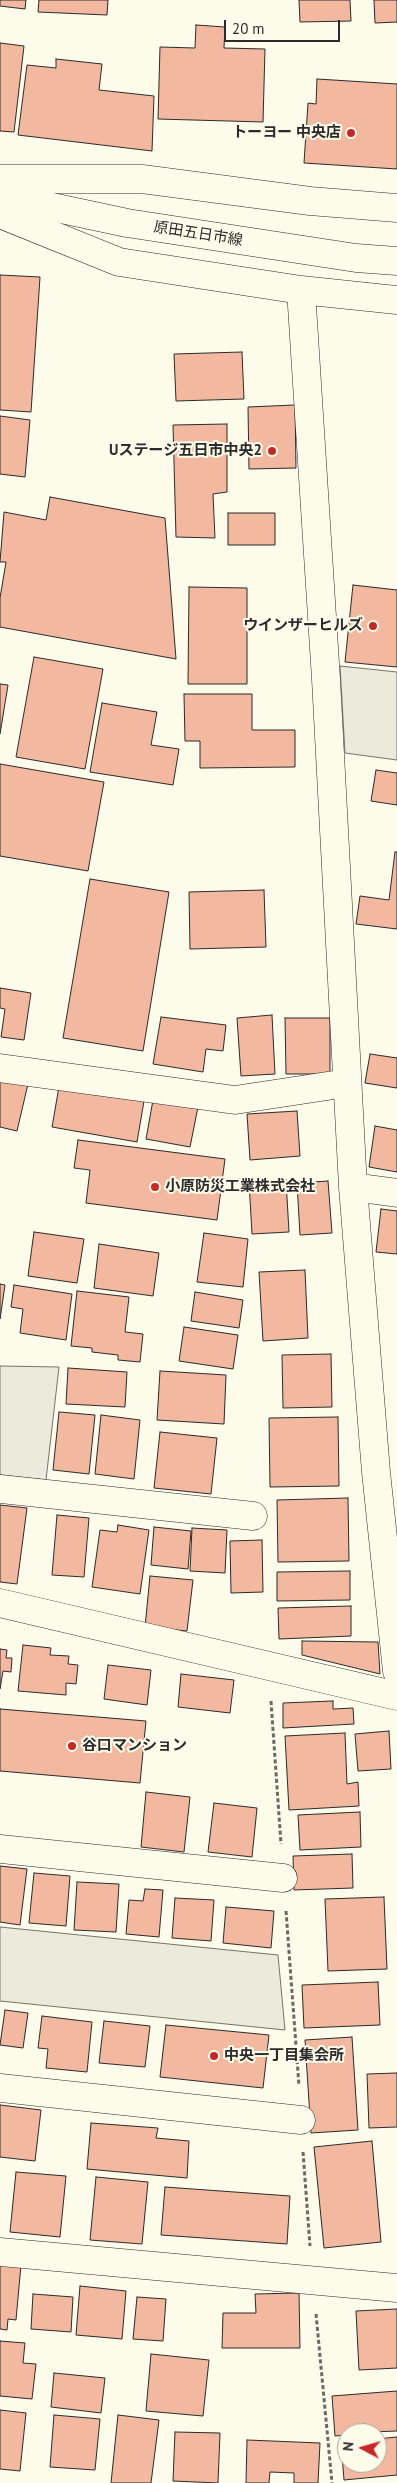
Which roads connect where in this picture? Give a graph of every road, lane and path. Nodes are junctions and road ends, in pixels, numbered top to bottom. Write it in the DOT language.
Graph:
graph roads {
  1 [pos="0,179"];
  2 [pos="0,196"];
  3 [pos="397,208"];
  4 [pos="0,214"];
  5 [pos="397,261"];
  6 [pos="301,290"];
  7 [pos="397,300"];
  8 [pos="0,1068"];
  9 [pos="347,1084"];
  10 [pos="353,1187"];
  11 [pos="397,1193"];
  12 [pos="0,1489"];
  13 [pos="253,1516"];
  14 [pos="0,1603"];
  15 [pos="268,1666"];
  16 [pos="397,1671"];
  17 [pos="397,1696"];
  18 [pos="0,1849"];
  19 [pos="283,1878"];
  20 [pos="0,2088"];
  21 [pos="301,2120"];
  22 [pos="0,2252"];
  23 [pos="313,2280"];
  24 [pos="397,2288"];
  25 [pos="332,2483"];
  1 -- 3 [label="street"];
  2 -- 5 [label="street, 原田五日市線"];
  4 -- 6 [label="street"];
  6 -- 7 [label="street"];
  6 -- 9 [label="street"];
  8 -- 9 [label="street"];
  9 -- 10 [label="street"];
  10 -- 11 [label="street"];
  10 -- 16 [label="street"];
  12 -- 13 [label="street"];
  14 -- 15 [label="street"];
  15 -- 17 [label="street"];
  15 -- 19 [label="path"];
  18 -- 19 [label="street"];
  19 -- 21 [label="path"];
  20 -- 21 [label="street"];
  21 -- 23 [label="path"];
  22 -- 23 [label="street"];
  23 -- 24 [label="street"];
  23 -- 25 [label="path"];
}
